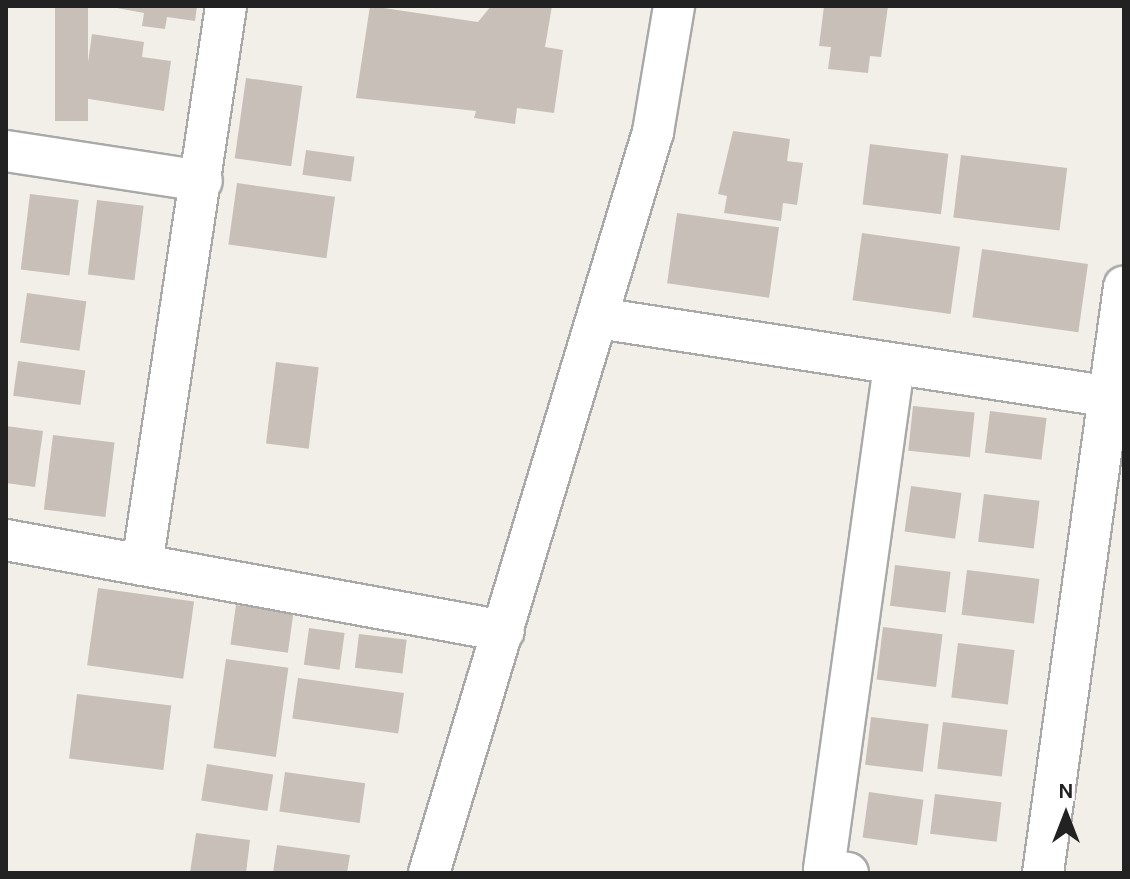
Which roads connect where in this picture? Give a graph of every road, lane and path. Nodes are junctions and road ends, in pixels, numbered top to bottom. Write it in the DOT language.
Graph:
graph roads {
  1 [pos="226,6"];
  2 [pos="674,6"];
  3 [pos="6,151"];
  4 [pos="202,181"];
  5 [pos="1124,287"];
  6 [pos="598,318"];
  7 [pos="894,366"];
  8 [pos="1111,397"];
  9 [pos="6,540"];
  10 [pos="142,565"];
  11 [pos="504,631"];
  12 [pos="429,873"];
  13 [pos="848,873"];
  14 [pos="1043,873"];
  1 -- 4 [label="street"];
  2 -- 6 [label="street"];
  3 -- 4 [label="street"];
  4 -- 10 [label="street"];
  5 -- 8 [label="street"];
  6 -- 7 [label="street"];
  6 -- 11 [label="street"];
  7 -- 8 [label="street"];
  7 -- 13 [label="street"];
  8 -- 14 [label="street"];
  9 -- 10 [label="street"];
  10 -- 11 [label="street"];
  11 -- 12 [label="street"];
}
